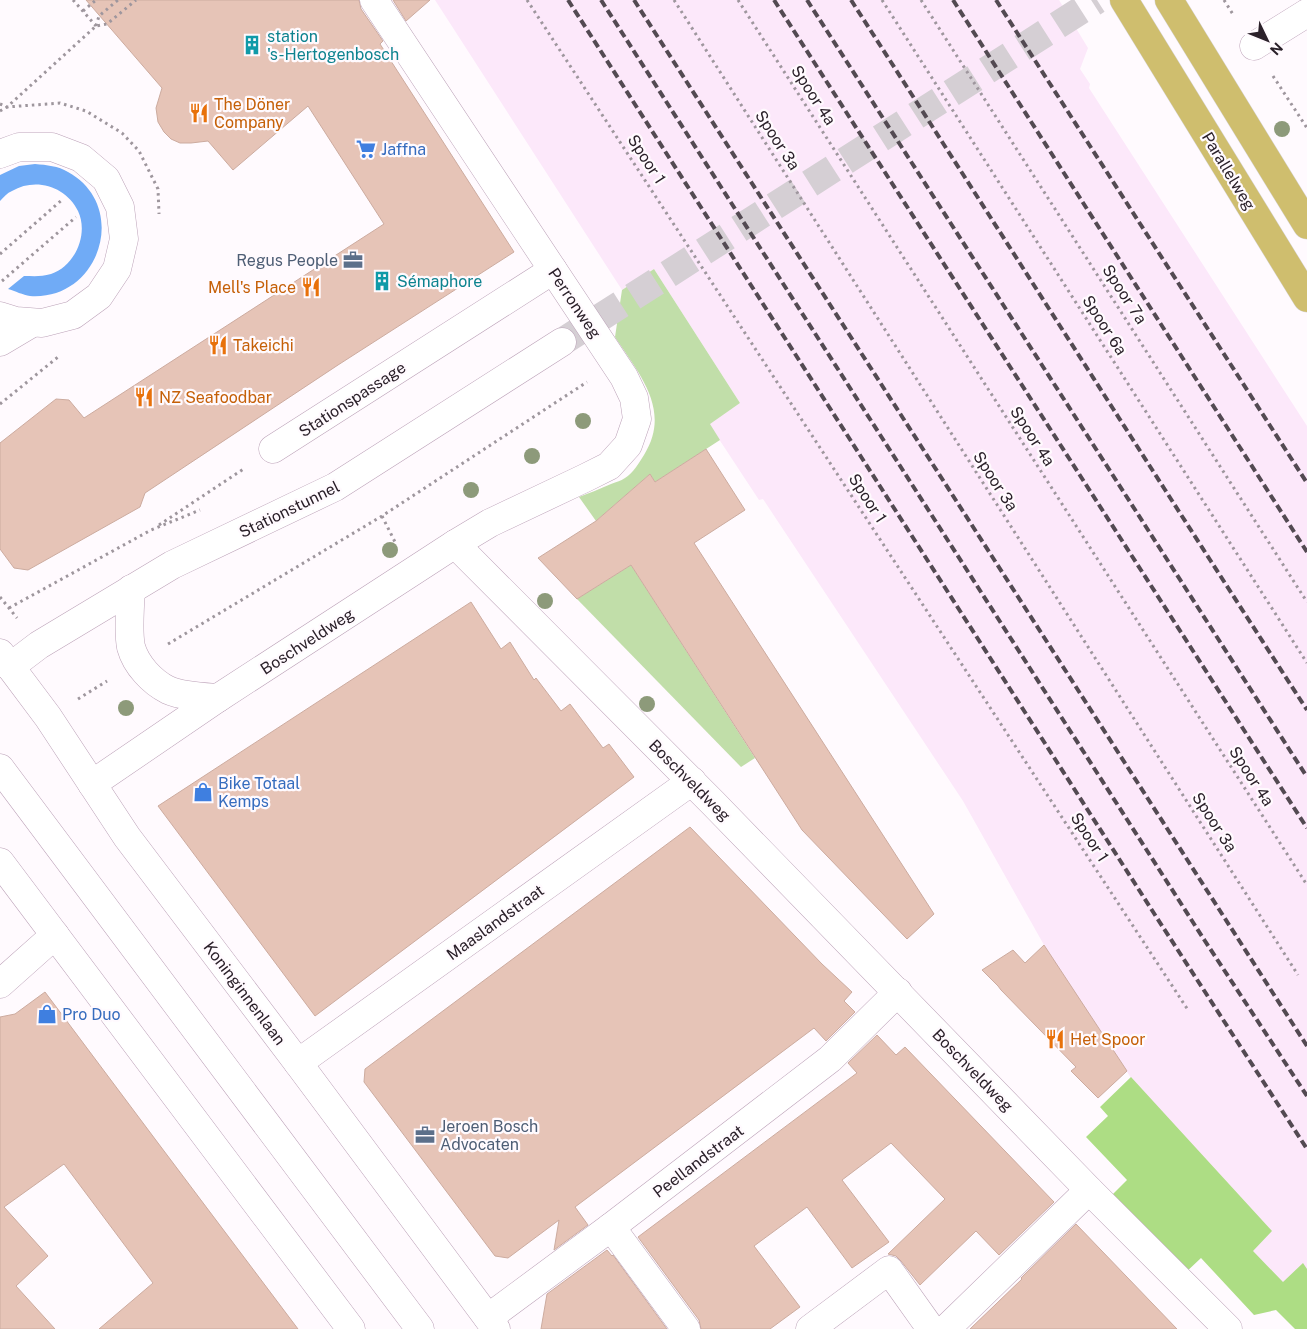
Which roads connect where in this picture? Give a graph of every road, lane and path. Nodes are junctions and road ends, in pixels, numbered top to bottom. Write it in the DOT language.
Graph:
graph roads {
  1 [pos="73,0"];
  2 [pos="96,0"];
  3 [pos="118,0"];
  4 [pos="136,0"];
  5 [pos="374,0"];
  6 [pos="527,0"];
  7 [pos="674,0"];
  8 [pos="738,0"];
  9 [pos="882,0"];
  10 [pos="921,0"];
  11 [pos="1124,0"];
  12 [pos="1170,0"];
  13 [pos="83,11"];
  14 [pos="1307,13"];
  15 [pos="96,26"];
  16 [pos="1254,46"];
  17 [pos="0,104"];
  18 [pos="7,107"];
  19 [pos="0,111"];
  20 [pos="1307,128"];
  21 [pos="0,154"];
  22 [pos="63,199"];
  23 [pos="76,217"];
  24 [pos="1307,226"];
  25 [pos="0,254"];
  26 [pos="553,270"];
  27 [pos="0,283"];
  28 [pos="1307,298"];
  29 [pos="0,316"];
  30 [pos="32,323"];
  31 [pos="0,342"];
  32 [pos="562,342"];
  33 [pos="59,356"];
  34 [pos="590,380"];
  35 [pos="0,404"];
  36 [pos="273,449"];
  37 [pos="151,530"];
  38 [pos="455,544"];
  39 [pos="130,589"];
  40 [pos="0,596"];
  41 [pos="1307,602"];
  42 [pos="9,608"];
  43 [pos="5,660"];
  44 [pos="137,662"];
  45 [pos="1307,663"];
  46 [pos="218,698"];
  47 [pos="48,717"];
  48 [pos="0,768"];
  49 [pos="692,781"];
  50 [pos="92,784"];
  51 [pos="0,862"];
  52 [pos="1307,885"];
  53 [pos="54,935"];
  54 [pos="1298,975"];
  55 [pos="0,984"];
  56 [pos="898,992"];
  57 [pos="1188,1010"];
  58 [pos="298,1063"];
  59 [pos="1089,1190"];
  60 [pos="611,1227"];
  61 [pos="492,1324"];
  62 [pos="351,1329"];
  63 [pos="420,1329"];
  64 [pos="686,1329"];
  65 [pos="810,1329"];
  66 [pos="931,1329"];
  67 [pos="946,1329"];
  68 [pos="1228,1329"];
  1 -- 13 [label="path"];
  2 -- 13 [label="path"];
  3 -- 15 [label="path"];
  4 -- 15 [label="path"];
  5 -- 26 [label="street, Perronweg"];
  6 -- 57 [label="path, Spoor 1"];
  7 -- 54 [label="path, Spoor 3a"];
  8 -- 52 [label="path, Spoor 4a"];
  9 -- 45 [label="path, Spoor 6a"];
  10 -- 41 [label="path, Spoor 7a"];
  11 -- 28 [label="main road, Parallelweg"];
  12 -- 24 [label="main road"];
  13 -- 15 [label="path"];
  14 -- 16 [label="street"];
  15 -- 18 [label="path"];
  16 -- 20 [label="path"];
  17 -- 18 [label="path"];
  18 -- 19 [label="path"];
  21 -- 30 [label="street"];
  22 -- 25 [label="path"];
  23 -- 27 [label="path"];
  26 -- 36 [label="street, Stationspassage"];
  26 -- 38 [label="street, Perronweg"];
  29 -- 30 [label="street"];
  30 -- 31 [label="street"];
  32 -- 39 [label="street, Stationstunnel"];
  33 -- 35 [label="path"];
  34 -- 44 [label="path"];
  36 -- 37 [label="path"];
  38 -- 46 [label="street, Boschveldweg"];
  38 -- 49 [label="street, Boschveldweg"];
  39 -- 43 [label="street, Stationstunnel"];
  39 -- 44 [label="street"];
  40 -- 42 [label="path"];
  43 -- 47 [label="street, Koninginnenlaan"];
  44 -- 46 [label="street"];
  44 -- 47 [label="path"];
  46 -- 50 [label="street, Boschveldweg"];
  47 -- 50 [label="street, Koninginnenlaan"];
  48 -- 63 [label="street"];
  49 -- 56 [label="street, Boschveldweg"];
  49 -- 58 [label="street, Maaslandstraat"];
  50 -- 58 [label="street, Koninginnenlaan"];
  51 -- 53 [label="street"];
  53 -- 55 [label="street"];
  53 -- 62 [label="street"];
  56 -- 59 [label="street, Boschveldweg"];
  56 -- 60 [label="street, Peellandstraat"];
  58 -- 61 [label="street, Koninginnenlaan"];
  59 -- 67 [label="street"];
  59 -- 68 [label="street, Boschveldweg"];
  60 -- 61 [label="street, Peellandstraat"];
  60 -- 64 [label="street"];
  65 -- 66 [label="street"];
}
